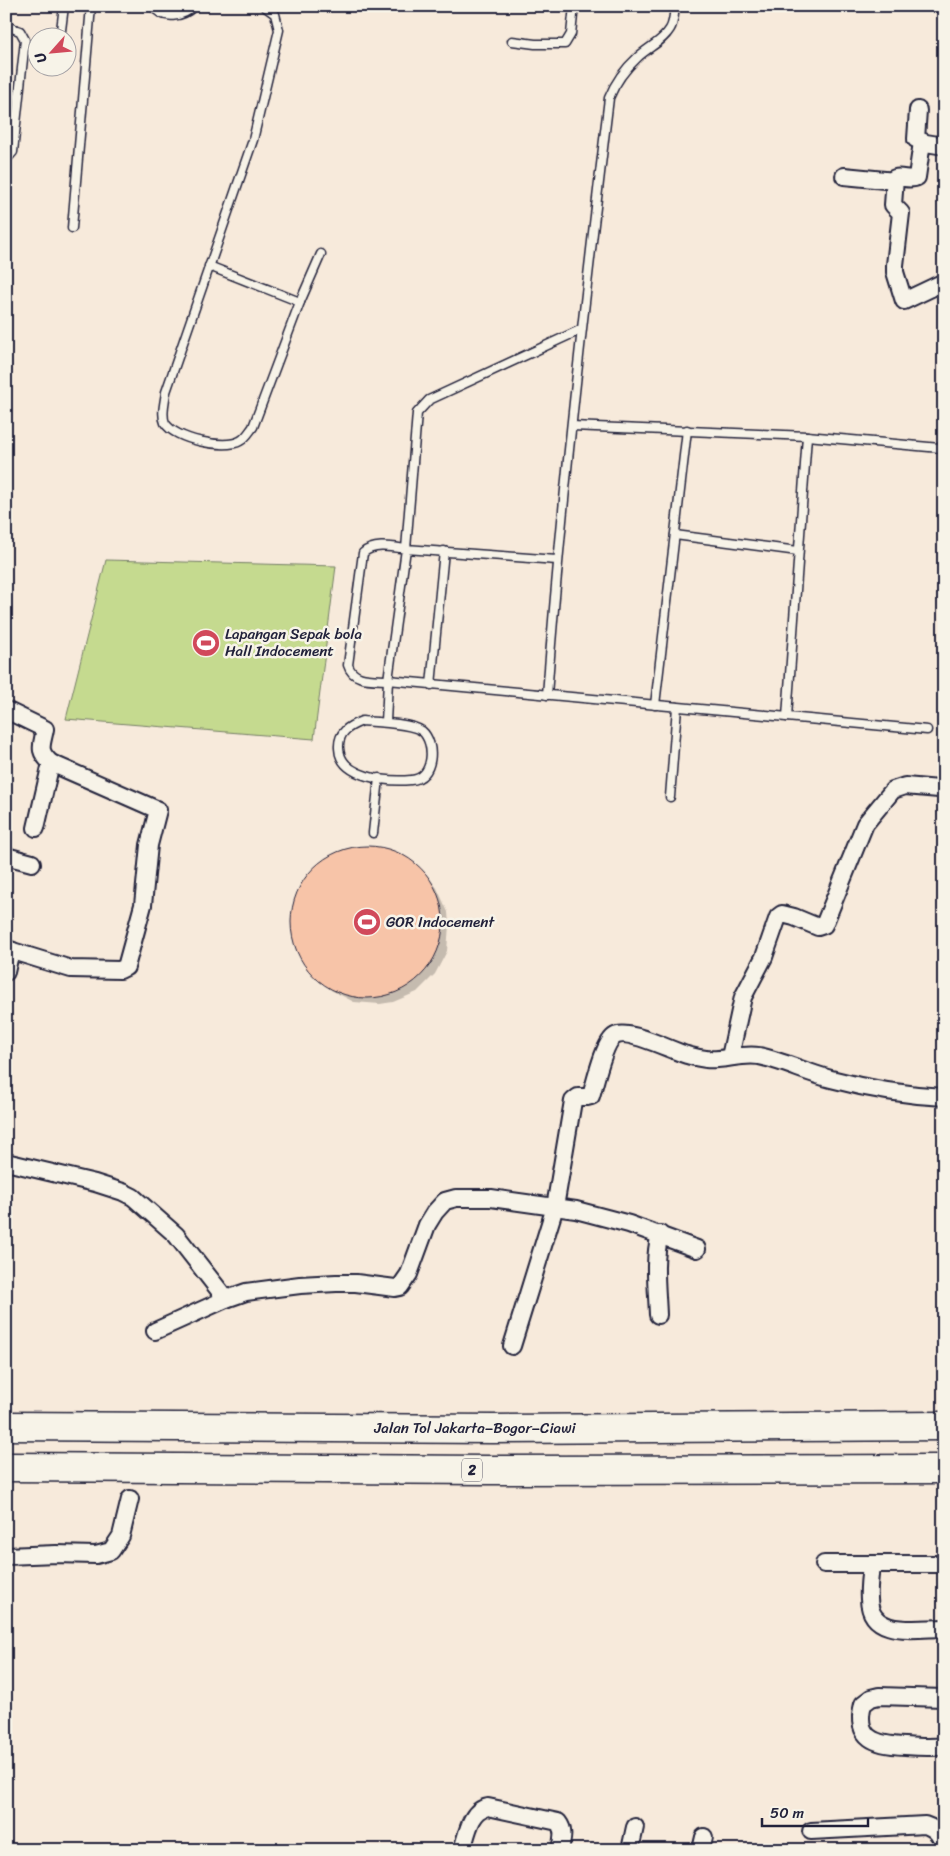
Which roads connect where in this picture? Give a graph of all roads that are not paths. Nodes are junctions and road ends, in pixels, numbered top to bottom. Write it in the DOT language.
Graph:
graph roads {
  1 [pos="64,6"];
  2 [pos="90,6"];
  3 [pos="152,6"];
  4 [pos="194,6"];
  5 [pos="264,6"];
  6 [pos="574,6"];
  7 [pos="675,6"];
  8 [pos="6,26"];
  9 [pos="61,28"];
  10 [pos="512,41"];
  11 [pos="918,110"];
  12 [pos="922,142"];
  13 [pos="944,146"];
  14 [pos="6,160"];
  15 [pos="844,176"];
  16 [pos="895,181"];
  17 [pos="72,228"];
  18 [pos="321,254"];
  19 [pos="209,266"];
  20 [pos="944,282"];
  21 [pos="300,302"];
  22 [pos="580,330"];
  23 [pos="572,426"];
  24 [pos="686,430"];
  25 [pos="807,436"];
  26 [pos="940,448"];
  27 [pos="675,535"];
  28 [pos="406,549"];
  29 [pos="444,552"];
  30 [pos="798,552"];
  31 [pos="557,560"];
  32 [pos="388,680"];
  33 [pos="431,685"];
  34 [pos="547,695"];
  35 [pos="655,705"];
  36 [pos="677,707"];
  37 [pos="6,710"];
  38 [pos="788,717"];
  39 [pos="386,722"];
  40 [pos="927,730"];
  41 [pos="51,763"];
  42 [pos="378,778"];
  43 [pos="944,787"];
  44 [pos="670,797"];
  45 [pos="36,828"];
  46 [pos="373,833"];
  47 [pos="6,856"];
  48 [pos="32,863"];
  49 [pos="9,949"];
  50 [pos="6,972"];
  51 [pos="730,1057"];
  52 [pos="944,1097"];
  53 [pos="6,1162"];
  54 [pos="555,1207"];
  55 [pos="660,1234"];
  56 [pos="697,1249"];
  57 [pos="226,1299"];
  58 [pos="658,1315"];
  59 [pos="155,1332"];
  60 [pos="512,1346"];
  61 [pos="6,1426"];
  62 [pos="944,1426"];
  63 [pos="6,1467"];
  64 [pos="944,1470"];
  65 [pos="130,1499"];
  66 [pos="6,1556"];
  67 [pos="824,1564"];
  68 [pos="871,1564"];
  69 [pos="944,1564"];
  70 [pos="944,1628"];
  71 [pos="944,1698"];
  72 [pos="944,1746"];
  73 [pos="635,1827"];
  74 [pos="811,1831"];
  75 [pos="944,1848"];
  76 [pos="462,1850"];
  77 [pos="560,1850"];
  78 [pos="630,1850"];
  1 -- 9 [label="lane"];
  2 -- 17 [label="lane"];
  3 -- 4 [label="lane"];
  5 -- 19 [label="lane"];
  6 -- 10 [label="lane"];
  7 -- 22 [label="lane"];
  8 -- 14 [label="lane"];
  11 -- 12 [label="street"];
  12 -- 13 [label="street"];
  12 -- 16 [label="street"];
  15 -- 16 [label="street"];
  16 -- 20 [label="street"];
  18 -- 21 [label="lane"];
  19 -- 21 [label="lane"];
  19 -- 21 [label="lane"];
  22 -- 23 [label="lane"];
  22 -- 28 [label="lane"];
  23 -- 24 [label="lane"];
  23 -- 31 [label="lane"];
  24 -- 25 [label="lane"];
  24 -- 27 [label="lane"];
  25 -- 26 [label="lane"];
  25 -- 30 [label="lane"];
  27 -- 30 [label="lane"];
  27 -- 35 [label="lane"];
  28 -- 29 [label="lane"];
  28 -- 32 [label="lane"];
  28 -- 32 [label="lane"];
  29 -- 31 [label="lane"];
  29 -- 33 [label="lane"];
  30 -- 38 [label="lane"];
  31 -- 34 [label="lane"];
  32 -- 33 [label="lane"];
  32 -- 39 [label="lane"];
  33 -- 34 [label="lane"];
  34 -- 35 [label="lane"];
  35 -- 36 [label="lane"];
  36 -- 38 [label="lane"];
  36 -- 44 [label="lane"];
  37 -- 41 [label="street"];
  38 -- 40 [label="lane"];
  39 -- 42 [label="lane"];
  39 -- 42 [label="lane"];
  41 -- 45 [label="street"];
  41 -- 49 [label="street"];
  42 -- 46 [label="lane"];
  43 -- 51 [label="street"];
  47 -- 48 [label="street"];
  49 -- 50 [label="street"];
  51 -- 52 [label="street"];
  51 -- 54 [label="street"];
  53 -- 57 [label="street"];
  54 -- 55 [label="street"];
  54 -- 57 [label="street"];
  54 -- 60 [label="street"];
  55 -- 56 [label="street"];
  55 -- 58 [label="street"];
  57 -- 59 [label="street"];
  61 -- 62 [label="highway, Jalan Tol Jakarta–Bogor–Ciawi"];
  63 -- 64 [label="highway, 2"];
  65 -- 66 [label="street"];
  67 -- 68 [label="street"];
  68 -- 69 [label="street"];
  68 -- 70 [label="street"];
  71 -- 72 [label="street"];
  73 -- 78 [label="street"];
  74 -- 75 [label="street"];
  76 -- 77 [label="street"];
}
